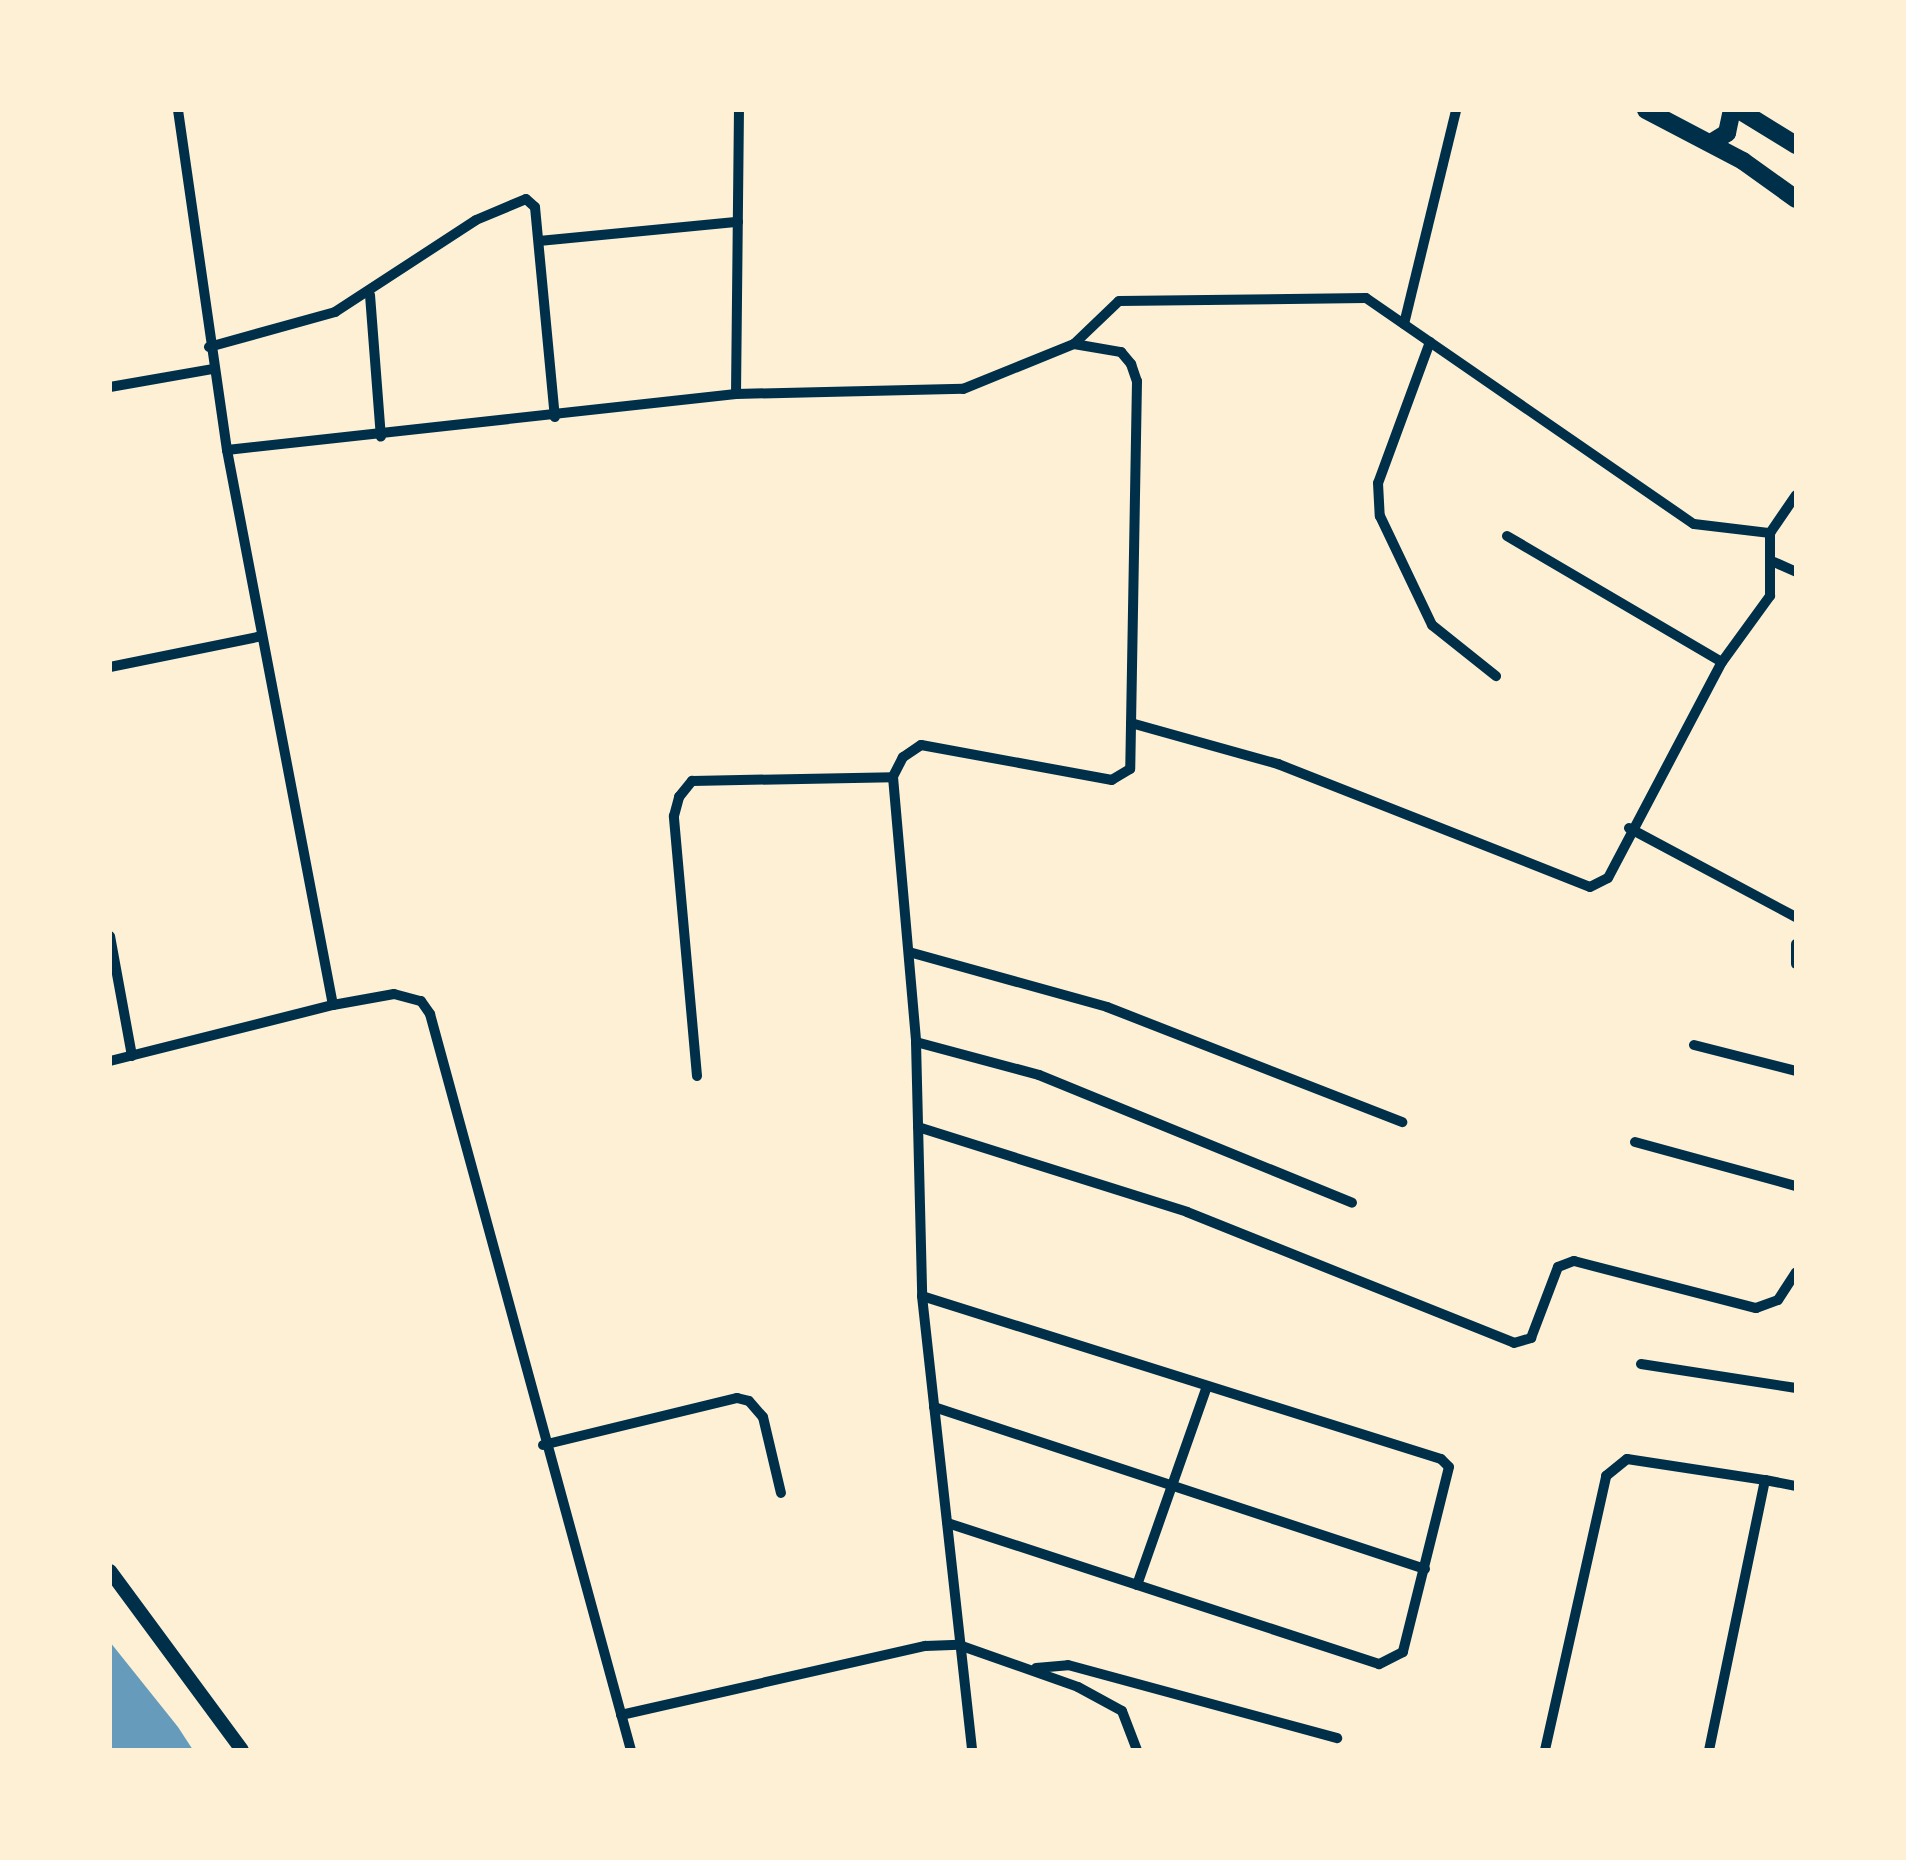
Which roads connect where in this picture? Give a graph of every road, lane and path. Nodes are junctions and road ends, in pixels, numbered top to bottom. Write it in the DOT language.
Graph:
graph roads {
  1 [pos="178,110"];
  2 [pos="739,110"];
  3 [pos="1456,110"];
  4 [pos="1646,110"];
  5 [pos="1735,110"];
  6 [pos="1711,144"];
  7 [pos="1796,145"];
  8 [pos="1796,199"];
  9 [pos="738,222"];
  10 [pos="539,240"];
  11 [pos="370,295"];
  12 [pos="1404,324"];
  13 [pos="1430,342"];
  14 [pos="1074,344"];
  15 [pos="209,347"];
  16 [pos="213,369"];
  17 [pos="110,387"];
  18 [pos="736,394"];
  19 [pos="554,417"];
  20 [pos="381,437"];
  21 [pos="226,450"];
  22 [pos="1796,495"];
  23 [pos="1770,533"];
  24 [pos="1507,536"];
  25 [pos="1774,562"];
  26 [pos="1796,572"];
  27 [pos="262,636"];
  28 [pos="1722,662"];
  29 [pos="110,667"];
  30 [pos="1496,676"];
  31 [pos="1131,723"];
  32 [pos="893,777"];
  33 [pos="1629,828"];
  34 [pos="1796,917"];
  35 [pos="110,936"];
  36 [pos="1796,944"];
  37 [pos="909,952"];
  38 [pos="1796,964"];
  39 [pos="333,1005"];
  40 [pos="916,1042"];
  41 [pos="1694,1045"];
  42 [pos="132,1056"];
  43 [pos="110,1061"];
  44 [pos="1796,1071"];
  45 [pos="696,1076"];
  46 [pos="1402,1122"];
  47 [pos="918,1126"];
  48 [pos="1635,1142"];
  49 [pos="1796,1186"];
  50 [pos="1352,1203"];
  51 [pos="1796,1272"];
  52 [pos="922,1296"];
  53 [pos="1641,1364"];
  54 [pos="1207,1386"];
  55 [pos="1796,1388"];
  56 [pos="934,1407"];
  57 [pos="542,1445"];
  58 [pos="1766,1480"];
  59 [pos="1796,1486"];
  60 [pos="1171,1488"];
  61 [pos="782,1493"];
  62 [pos="947,1523"];
  63 [pos="1424,1569"];
  64 [pos="110,1571"];
  65 [pos="1137,1585"];
  66 [pos="959,1645"];
  67 [pos="1030,1669"];
  68 [pos="620,1715"];
  69 [pos="1337,1738"];
  70 [pos="242,1750"];
  71 [pos="631,1750"];
  72 [pos="972,1750"];
  73 [pos="1137,1750"];
  74 [pos="1545,1750"];
  75 [pos="1709,1750"];
  1 -- 15 [label="street"];
  2 -- 9 [label="street"];
  3 -- 12 [label="street"];
  4 -- 6 [label="main road"];
  5 -- 6 [label="main road"];
  5 -- 7 [label="main road"];
  6 -- 8 [label="main road"];
  9 -- 10 [label="street"];
  9 -- 18 [label="street"];
  10 -- 11 [label="street"];
  10 -- 19 [label="street"];
  11 -- 15 [label="street"];
  11 -- 20 [label="street"];
  12 -- 13 [label="street"];
  12 -- 14 [label="street"];
  13 -- 23 [label="street"];
  13 -- 30 [label="street"];
  14 -- 18 [label="street"];
  14 -- 31 [label="street"];
  15 -- 16 [label="street"];
  16 -- 17 [label="street"];
  16 -- 21 [label="street"];
  18 -- 19 [label="street"];
  19 -- 20 [label="street"];
  20 -- 21 [label="street"];
  21 -- 27 [label="street"];
  22 -- 23 [label="street"];
  23 -- 25 [label="street"];
  24 -- 28 [label="street"];
  25 -- 26 [label="street"];
  25 -- 28 [label="street"];
  27 -- 29 [label="street"];
  27 -- 39 [label="street"];
  28 -- 33 [label="street"];
  31 -- 32 [label="street"];
  31 -- 33 [label="street"];
  32 -- 37 [label="street"];
  32 -- 45 [label="street"];
  33 -- 34 [label="street"];
  35 -- 42 [label="street"];
  36 -- 38 [label="street"];
  37 -- 40 [label="street"];
  37 -- 46 [label="street"];
  39 -- 42 [label="street"];
  39 -- 57 [label="street"];
  40 -- 47 [label="street"];
  40 -- 50 [label="street"];
  41 -- 44 [label="street"];
  42 -- 43 [label="street"];
  47 -- 51 [label="street"];
  47 -- 52 [label="street"];
  48 -- 49 [label="street"];
  52 -- 54 [label="street"];
  52 -- 56 [label="street"];
  53 -- 55 [label="street"];
  54 -- 60 [label="street"];
  54 -- 63 [label="street"];
  56 -- 60 [label="street"];
  56 -- 62 [label="street"];
  57 -- 61 [label="street"];
  57 -- 68 [label="street"];
  58 -- 59 [label="street"];
  58 -- 74 [label="street"];
  58 -- 75 [label="street"];
  60 -- 63 [label="street"];
  60 -- 65 [label="street"];
  62 -- 65 [label="street"];
  62 -- 66 [label="street"];
  63 -- 65 [label="street"];
  64 -- 70 [label="street"];
  66 -- 67 [label="street"];
  66 -- 68 [label="street"];
  66 -- 72 [label="street"];
  67 -- 69 [label="street"];
  67 -- 73 [label="street"];
  68 -- 71 [label="street"];
}
